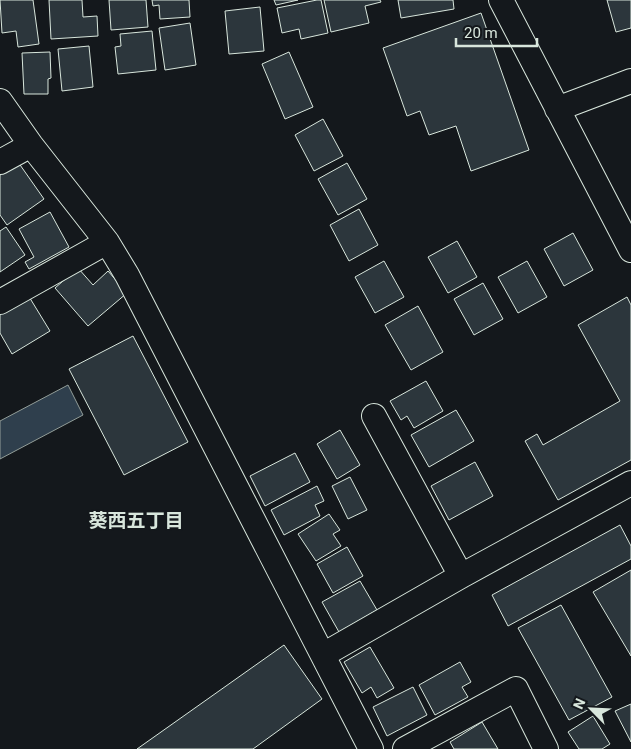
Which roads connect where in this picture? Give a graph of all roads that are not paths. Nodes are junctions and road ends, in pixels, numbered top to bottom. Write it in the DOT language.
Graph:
graph roads {
  1 [pos="501,0"];
  2 [pos="631,81"];
  3 [pos="0,101"];
  4 [pos="557,109"];
  5 [pos="31,145"];
  6 [pos="0,162"];
  7 [pos="107,242"];
  8 [pos="631,250"];
  9 [pos="0,302"];
  10 [pos="374,416"];
  11 [pos="631,483"];
  12 [pos="460,576"];
  13 [pos="323,655"];
  14 [pos="371,749"];
  15 [pos="405,749"];
  16 [pos="546,749"];
  1 -- 4 [label="street"];
  2 -- 4 [label="street"];
  3 -- 5 [label="street"];
  4 -- 8 [label="street"];
  5 -- 6 [label="street"];
  5 -- 7 [label="street"];
  7 -- 9 [label="street"];
  7 -- 13 [label="street"];
  10 -- 12 [label="street"];
  11 -- 12 [label="street"];
  12 -- 13 [label="street"];
  13 -- 14 [label="street"];
  15 -- 16 [label="street"];
}
